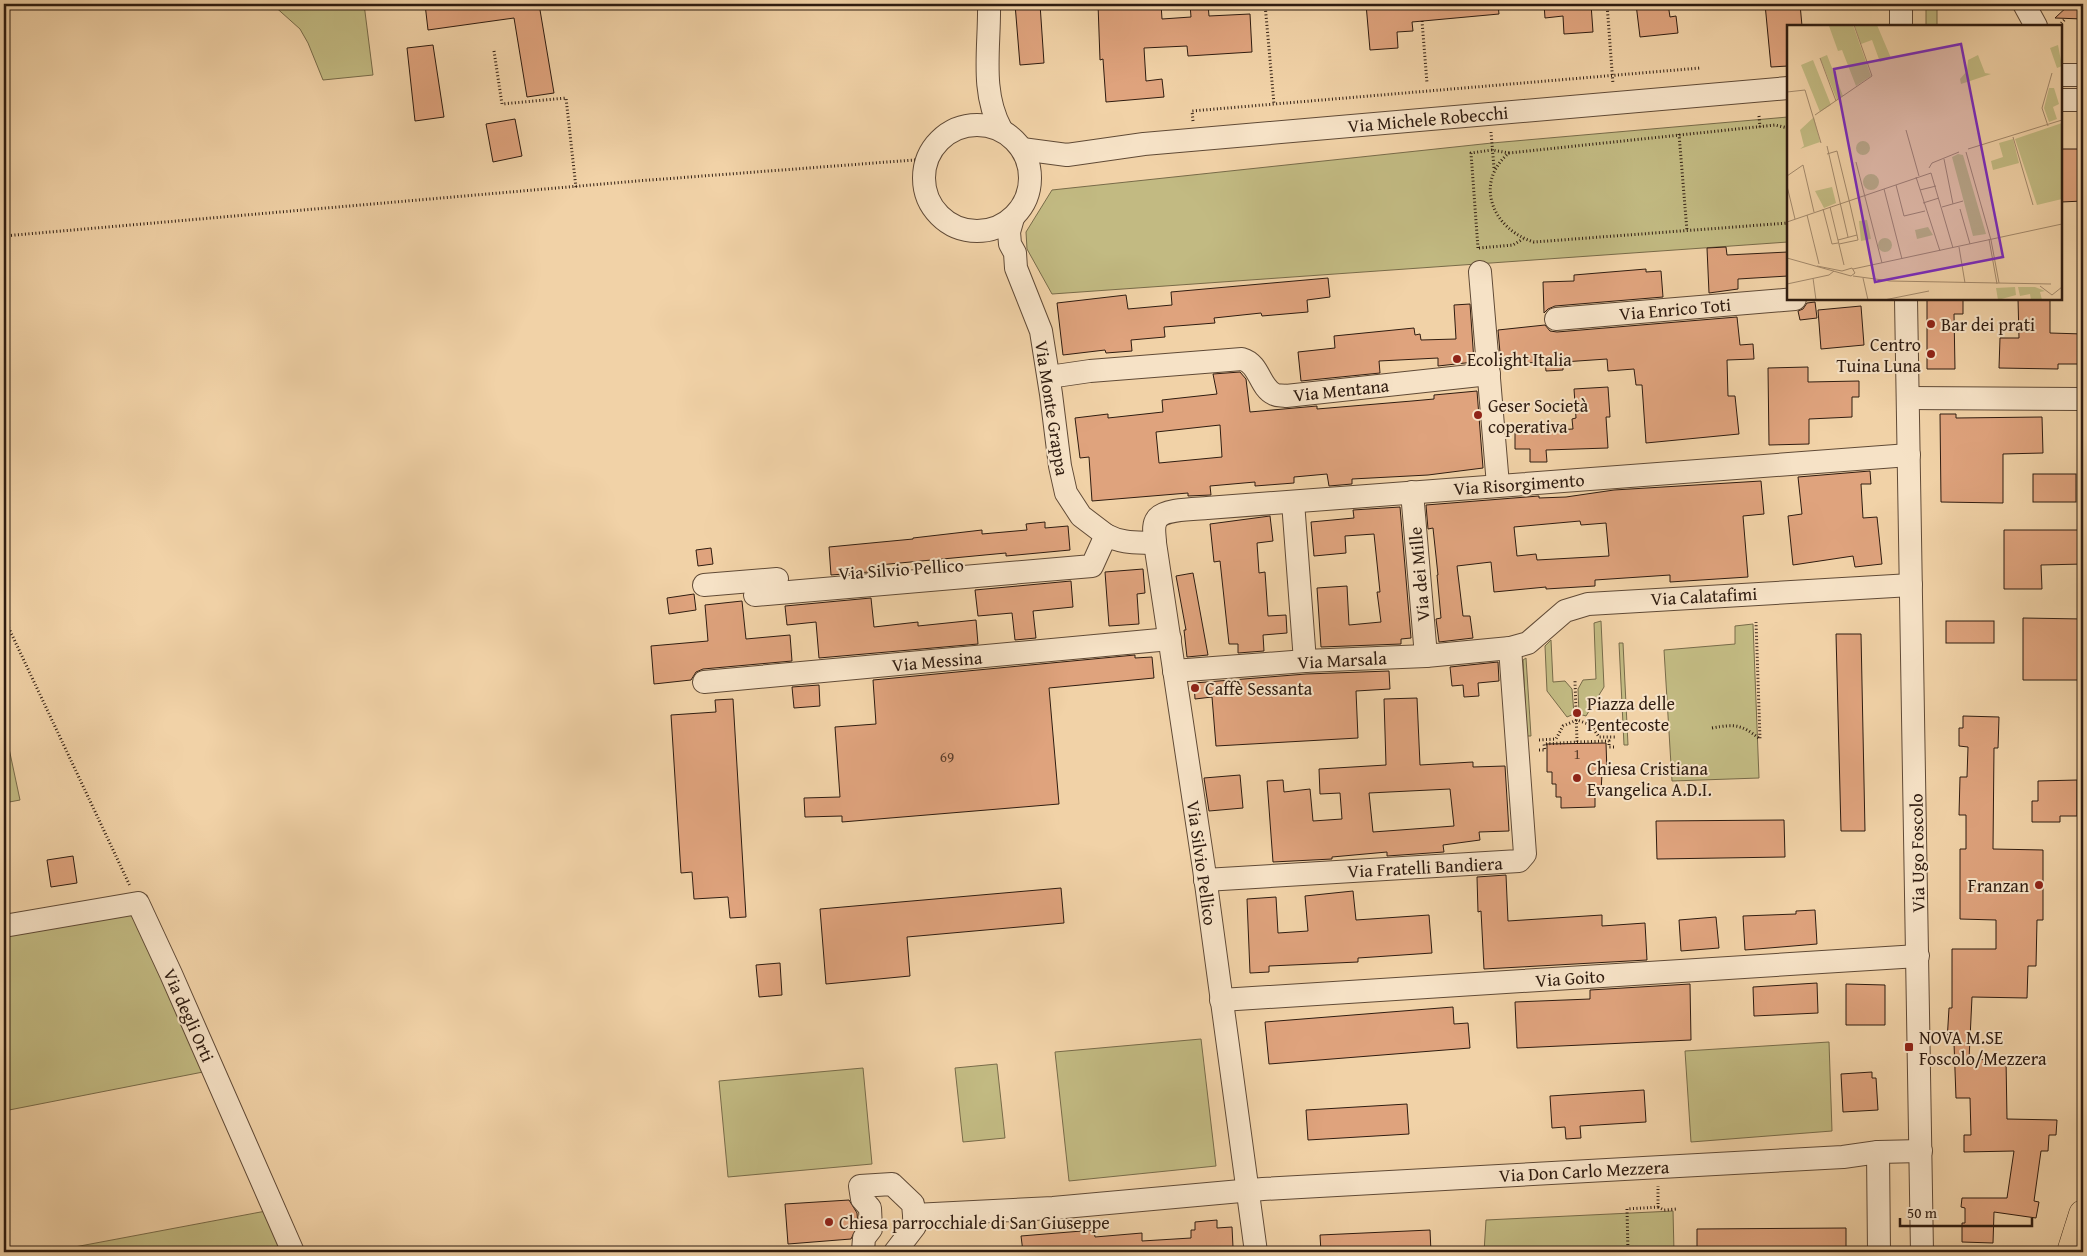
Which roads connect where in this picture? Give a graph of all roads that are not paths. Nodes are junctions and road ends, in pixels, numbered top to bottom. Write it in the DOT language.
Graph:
graph roads {
  1 [pos="989,4"];
  2 [pos="1900,4"];
  3 [pos="2023,4"];
  4 [pos="2047,4"];
  5 [pos="1901,25"];
  6 [pos="2021,25"];
  7 [pos="2035,25"];
  8 [pos="2040,25"];
  9 [pos="2062,75"];
  10 [pos="2083,75"];
  11 [pos="987,82"];
  12 [pos="1787,88"];
  13 [pos="2062,100"];
  14 [pos="2083,100"];
  15 [pos="966,125"];
  16 [pos="1001,129"];
  17 [pos="1022,149"];
  18 [pos="1067,155"];
  19 [pos="1030,183"];
  20 [pos="1013,218"];
  21 [pos="982,231"];
  22 [pos="1016,268"];
  23 [pos="1480,272"];
  24 [pos="1787,300"];
  25 [pos="1906,300"];
  26 [pos="1556,319"];
  27 [pos="1489,374"];
  28 [pos="1049,377"];
  29 [pos="1908,398"];
  30 [pos="2083,398"];
  31 [pos="1909,455"];
  32 [pos="1498,485"];
  33 [pos="1412,492"];
  34 [pos="1293,502"];
  35 [pos="1155,543"];
  36 [pos="1103,544"];
  37 [pos="704,585"];
  38 [pos="1911,585"];
  39 [pos="755,595"];
  40 [pos="1170,639"];
  41 [pos="1510,648"];
  42 [pos="1426,656"];
  43 [pos="1305,662"];
  44 [pos="1174,671"];
  45 [pos="704,682"];
  46 [pos="1205,880"];
  47 [pos="4,926"];
  48 [pos="1918,956"];
  49 [pos="1221,1000"];
  50 [pos="1921,1150"];
  51 [pos="1878,1152"];
  52 [pos="1247,1190"];
  53 [pos="2083,1214"];
  54 [pos="914,1215"];
  55 [pos="2071,1250"];
  56 [pos="293,1252"];
  57 [pos="865,1252"];
  58 [pos="895,1252"];
  59 [pos="1256,1252"];
  60 [pos="1879,1252"];
  61 [pos="1922,1252"];
  1 -- 11 [label="street"];
  2 -- 5 [label="street"];
  3 -- 6 [label="street"];
  3 -- 7 [label="street"];
  4 -- 8 [label="street"];
  9 -- 10 [label="street"];
  11 -- 15 [label="street"];
  11 -- 16 [label="street"];
  12 -- 18 [label="street, Via Michele Robecchi"];
  13 -- 14 [label="street"];
  15 -- 16 [label="street"];
  15 -- 21 [label="street"];
  16 -- 17 [label="street"];
  17 -- 18 [label="street, Via Michele Robecchi"];
  17 -- 19 [label="street"];
  18 -- 19 [label="street, Via Michele Robecchi"];
  19 -- 20 [label="street"];
  20 -- 21 [label="street"];
  20 -- 22 [label="street, Via Monte Grappa"];
  21 -- 22 [label="street, Via Monte Grappa"];
  22 -- 28 [label="street, Via Monte Grappa"];
  23 -- 27 [label="street"];
  24 -- 26 [label="street, Via Enrico Toti"];
  25 -- 29 [label="street, Via Ugo Foscolo"];
  27 -- 28 [label="street, Via Mentana"];
  27 -- 32 [label="street"];
  28 -- 36 [label="street, Via Monte Grappa"];
  29 -- 30 [label="street"];
  29 -- 31 [label="street, Via Ugo Foscolo"];
  31 -- 32 [label="street, Via Risorgimento"];
  31 -- 38 [label="street, Via Ugo Foscolo"];
  32 -- 33 [label="street, Via Risorgimento"];
  33 -- 34 [label="street, Via Risorgimento"];
  33 -- 42 [label="street, Via dei Mille"];
  34 -- 35 [label="street, Via Risorgimento"];
  34 -- 43 [label="street"];
  35 -- 36 [label="street, Via Silvio Pellico"];
  35 -- 40 [label="street, Via Silvio Pellico"];
  36 -- 37 [label="street, Via Silvio Pellico"];
  36 -- 39 [label="street, Via Silvio Pellico"];
  38 -- 41 [label="street, Via Calatafimi"];
  38 -- 48 [label="street, Via Ugo Foscolo"];
  40 -- 44 [label="street, Via Silvio Pellico"];
  40 -- 45 [label="street, Via Messina"];
  41 -- 42 [label="street, Via Marsala"];
  41 -- 46 [label="street, Via Fratelli Bandiera"];
  42 -- 43 [label="street, Via Marsala"];
  43 -- 44 [label="street, Via Marsala"];
  44 -- 46 [label="street, Via Silvio Pellico"];
  46 -- 49 [label="street, Via Silvio Pellico"];
  47 -- 56 [label="street, Via degli Orti"];
  48 -- 49 [label="street, Via Goito"];
  48 -- 50 [label="street, Via Ugo Foscolo"];
  49 -- 52 [label="street, Via Silvio Pellico"];
  50 -- 51 [label="street, Via Don Carlo Mezzera"];
  50 -- 61 [label="street, Via Ugo Foscolo"];
  51 -- 52 [label="street, Via Don Carlo Mezzera"];
  51 -- 60 [label="street"];
  52 -- 54 [label="street, Via Don Carlo Mezzera"];
  52 -- 59 [label="street, Via Silvio Pellico"];
  53 -- 55 [label="main road"];
  54 -- 57 [label="street"];
  54 -- 58 [label="street"];
}
